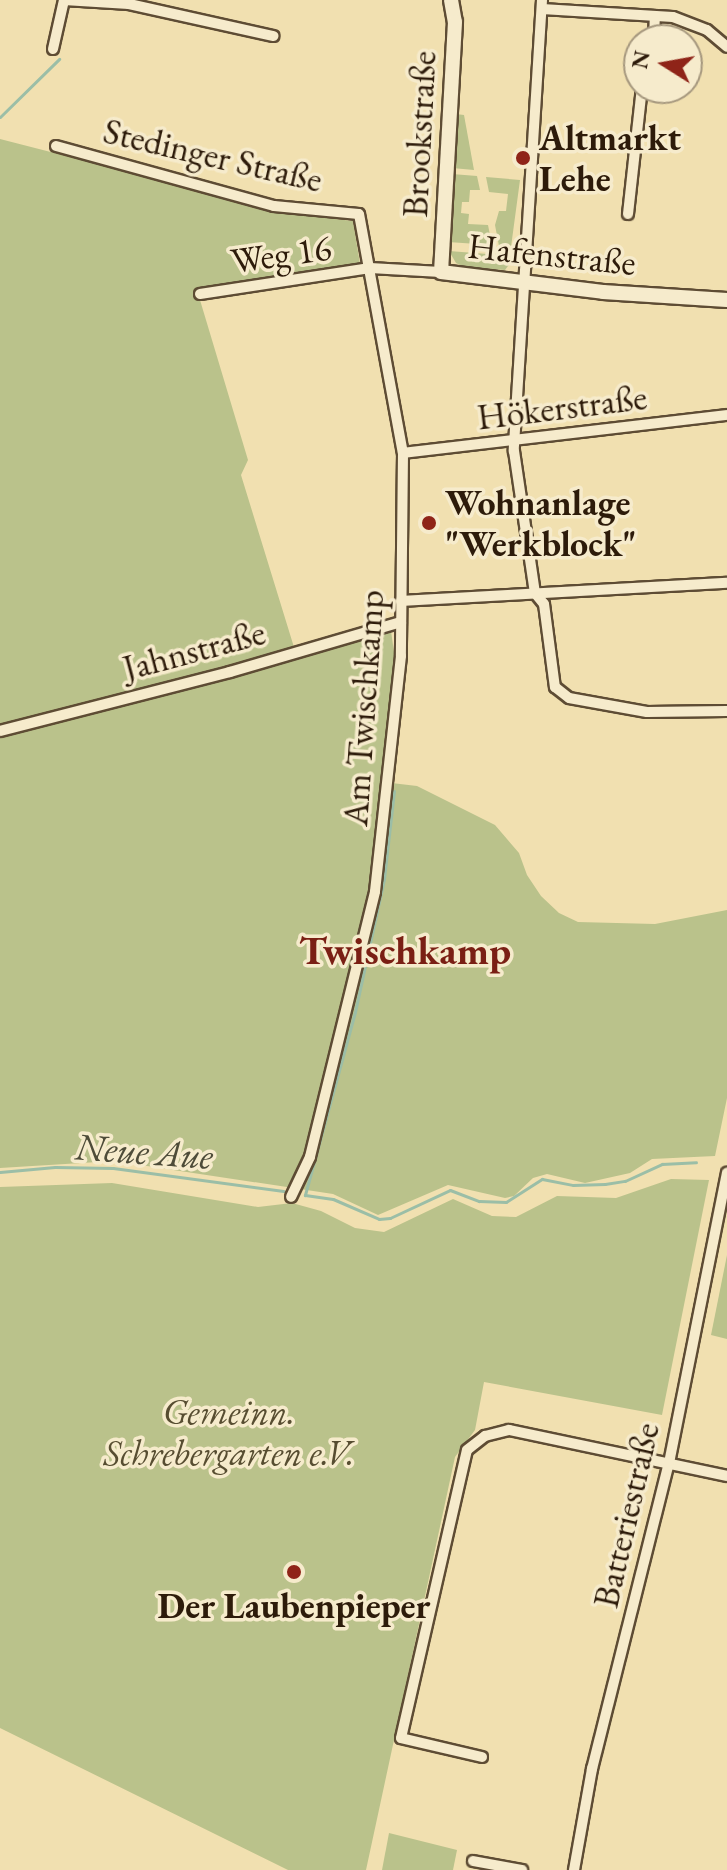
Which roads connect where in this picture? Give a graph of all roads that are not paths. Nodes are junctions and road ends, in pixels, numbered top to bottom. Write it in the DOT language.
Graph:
graph roads {
  1 [pos="64,0"];
  2 [pos="451,0"];
  3 [pos="542,4"];
  4 [pos="655,16"];
  5 [pos="655,24"];
  6 [pos="273,36"];
  7 [pos="727,47"];
  8 [pos="53,49"];
  9 [pos="640,104"];
  10 [pos="56,146"];
  11 [pos="359,214"];
  12 [pos="628,214"];
  13 [pos="370,268"];
  14 [pos="441,272"];
  15 [pos="524,280"];
  16 [pos="200,294"];
  17 [pos="727,300"];
  18 [pos="727,415"];
  19 [pos="514,441"];
  20 [pos="403,453"];
  21 [pos="727,583"];
  22 [pos="535,593"];
  23 [pos="401,601"];
  24 [pos="401,622"];
  25 [pos="727,711"];
  26 [pos="0,731"];
  27 [pos="727,1173"];
  28 [pos="291,1197"];
  29 [pos="669,1463"];
  30 [pos="727,1476"];
  31 [pos="482,1757"];
  32 [pos="473,1861"];
  33 [pos="522,1870"];
  34 [pos="574,1870"];
  1 -- 6 [label="street"];
  1 -- 8 [label="street"];
  2 -- 14 [label="street, Brookstraße"];
  3 -- 4 [label="street"];
  3 -- 15 [label="street"];
  4 -- 5 [label="street"];
  4 -- 7 [label="street"];
  9 -- 12 [label="street"];
  10 -- 11 [label="street, Stedinger Straße"];
  11 -- 13 [label="street, Am Twischkamp"];
  13 -- 14 [label="street, Hafenstraße"];
  13 -- 16 [label="street, Weg 16"];
  13 -- 20 [label="street, Am Twischkamp"];
  14 -- 15 [label="street, Hafenstraße"];
  15 -- 17 [label="street, Hafenstraße"];
  15 -- 19 [label="street"];
  18 -- 19 [label="street, Hökerstraße"];
  19 -- 20 [label="street, Hökerstraße"];
  19 -- 22 [label="street"];
  20 -- 23 [label="street, Am Twischkamp"];
  21 -- 22 [label="street"];
  22 -- 23 [label="street"];
  22 -- 25 [label="street"];
  23 -- 24 [label="street, Am Twischkamp"];
  24 -- 26 [label="street, Jahnstraße"];
  24 -- 28 [label="street, Am Twischkamp"];
  27 -- 29 [label="street, Batteriestraße"];
  29 -- 30 [label="street"];
  29 -- 31 [label="street"];
  29 -- 34 [label="street, Batteriestraße"];
  32 -- 33 [label="street"];
}
